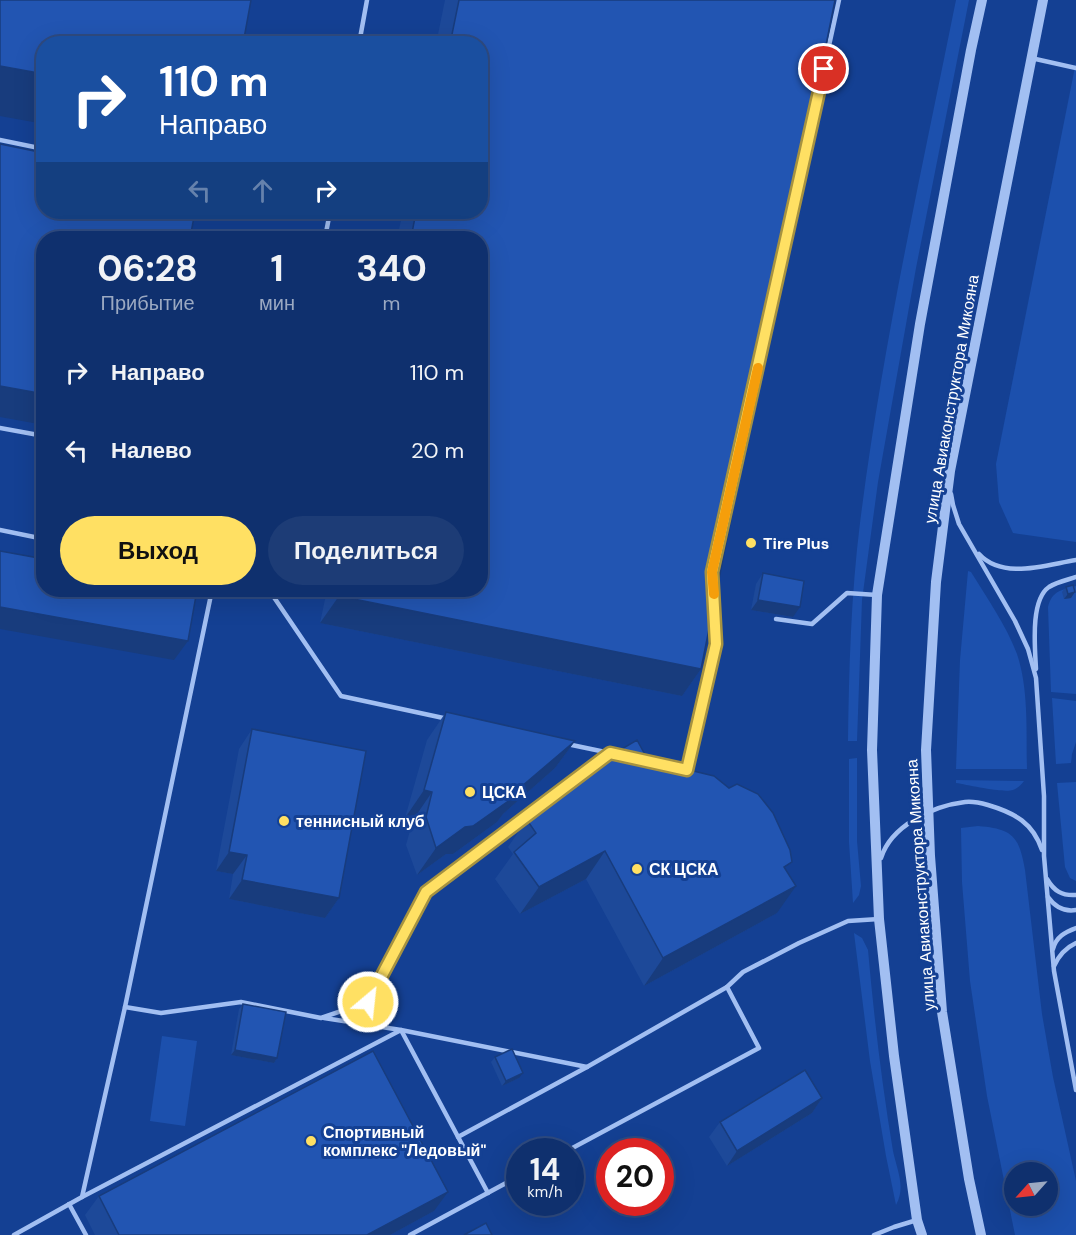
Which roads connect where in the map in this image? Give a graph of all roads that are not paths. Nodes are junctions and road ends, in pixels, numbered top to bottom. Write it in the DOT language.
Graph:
graph roads {
  1 [pos="367,0"];
  2 [pos="839,0"];
  3 [pos="982,0"];
  4 [pos="1043,0"];
  5 [pos="360,36"];
  6 [pos="1031,58"];
  7 [pos="1076,68"];
  8 [pos="0,140"];
  9 [pos="36,147"];
  10 [pos="795,198"];
  11 [pos="0,428"];
  12 [pos="36,435"];
  13 [pos="950,471"];
  14 [pos="0,530"];
  15 [pos="36,537"];
  16 [pos="973,549"];
  17 [pos="1076,560"];
  18 [pos="1076,577"];
  19 [pos="714,593"];
  20 [pos="877,595"];
  21 [pos="212,597"];
  22 [pos="274,597"];
  23 [pos="776,619"];
  24 [pos="1036,678"];
  25 [pos="458,721"];
  26 [pos="563,743"];
  27 [pos="610,753"];
  28 [pos="621,756"];
  29 [pos="676,768"];
  30 [pos="582,774"];
  31 [pos="546,802"];
  32 [pos="928,813"];
  33 [pos="1044,856"];
  34 [pos="1045,871"];
  35 [pos="876,879"];
  36 [pos="1047,893"];
  37 [pos="1076,895"];
  38 [pos="1076,910"];
  39 [pos="879,919"];
  40 [pos="1076,928"];
  41 [pos="1076,943"];
  42 [pos="1052,955"];
  43 [pos="1054,971"];
  44 [pos="727,987"];
  45 [pos="124,1006"];
  46 [pos="321,1018"];
  47 [pos="401,1030"];
  48 [pos="587,1067"];
  49 [pos="1076,1090"];
  50 [pos="458,1137"];
  51 [pos="584,1142"];
  52 [pos="506,1183"];
  53 [pos="488,1193"];
  54 [pos="82,1197"];
  55 [pos="69,1204"];
  56 [pos="917,1220"];
  57 [pos="14,1235"];
  58 [pos="86,1235"];
  59 [pos="410,1235"];
  60 [pos="874,1235"];
  61 [pos="922,1235"];
  62 [pos="981,1235"];
  1 -- 5 [label="lane"];
  2 -- 10 [label="lane"];
  3 -- 20 [label="street"];
  4 -- 6 [label="street, улица Авиаконструктора Микояна"];
  6 -- 7 [label="lane"];
  6 -- 13 [label="street, улица Авиаконструктора Микояна"];
  8 -- 9 [label="lane"];
  11 -- 12 [label="lane"];
  13 -- 16 [label="lane"];
  13 -- 32 [label="street, улица Авиаконструктора Микояна"];
  14 -- 15 [label="lane"];
  16 -- 17 [label="lane"];
  16 -- 24 [label="lane"];
  18 -- 24 [label="lane"];
  19 -- 29 [label="lane"];
  20 -- 23 [label="lane"];
  20 -- 35 [label="street"];
  21 -- 45 [label="lane"];
  22 -- 25 [label="lane"];
  24 -- 33 [label="lane"];
  26 -- 27 [label="lane"];
  27 -- 28 [label="lane"];
  27 -- 30 [label="lane"];
  31 -- 46 [label="lane"];
  32 -- 33 [label="lane"];
  32 -- 35 [label="lane"];
  32 -- 62 [label="street, улица Авиаконструктора Микояна"];
  33 -- 34 [label="lane"];
  34 -- 36 [label="lane"];
  34 -- 37 [label="lane"];
  35 -- 39 [label="street"];
  36 -- 38 [label="lane"];
  36 -- 42 [label="lane"];
  39 -- 44 [label="lane"];
  39 -- 56 [label="street"];
  40 -- 42 [label="lane"];
  41 -- 43 [label="lane"];
  42 -- 43 [label="lane"];
  43 -- 49 [label="lane"];
  44 -- 48 [label="lane"];
  44 -- 51 [label="lane"];
  45 -- 46 [label="lane"];
  45 -- 54 [label="lane"];
  46 -- 47 [label="lane"];
  47 -- 48 [label="lane"];
  47 -- 50 [label="lane"];
  47 -- 54 [label="lane"];
  48 -- 50 [label="lane"];
  50 -- 53 [label="lane"];
  52 -- 53 [label="lane"];
  53 -- 59 [label="lane"];
  54 -- 55 [label="lane"];
  55 -- 57 [label="lane"];
  55 -- 58 [label="lane"];
  56 -- 60 [label="lane"];
  56 -- 61 [label="street"];
}
